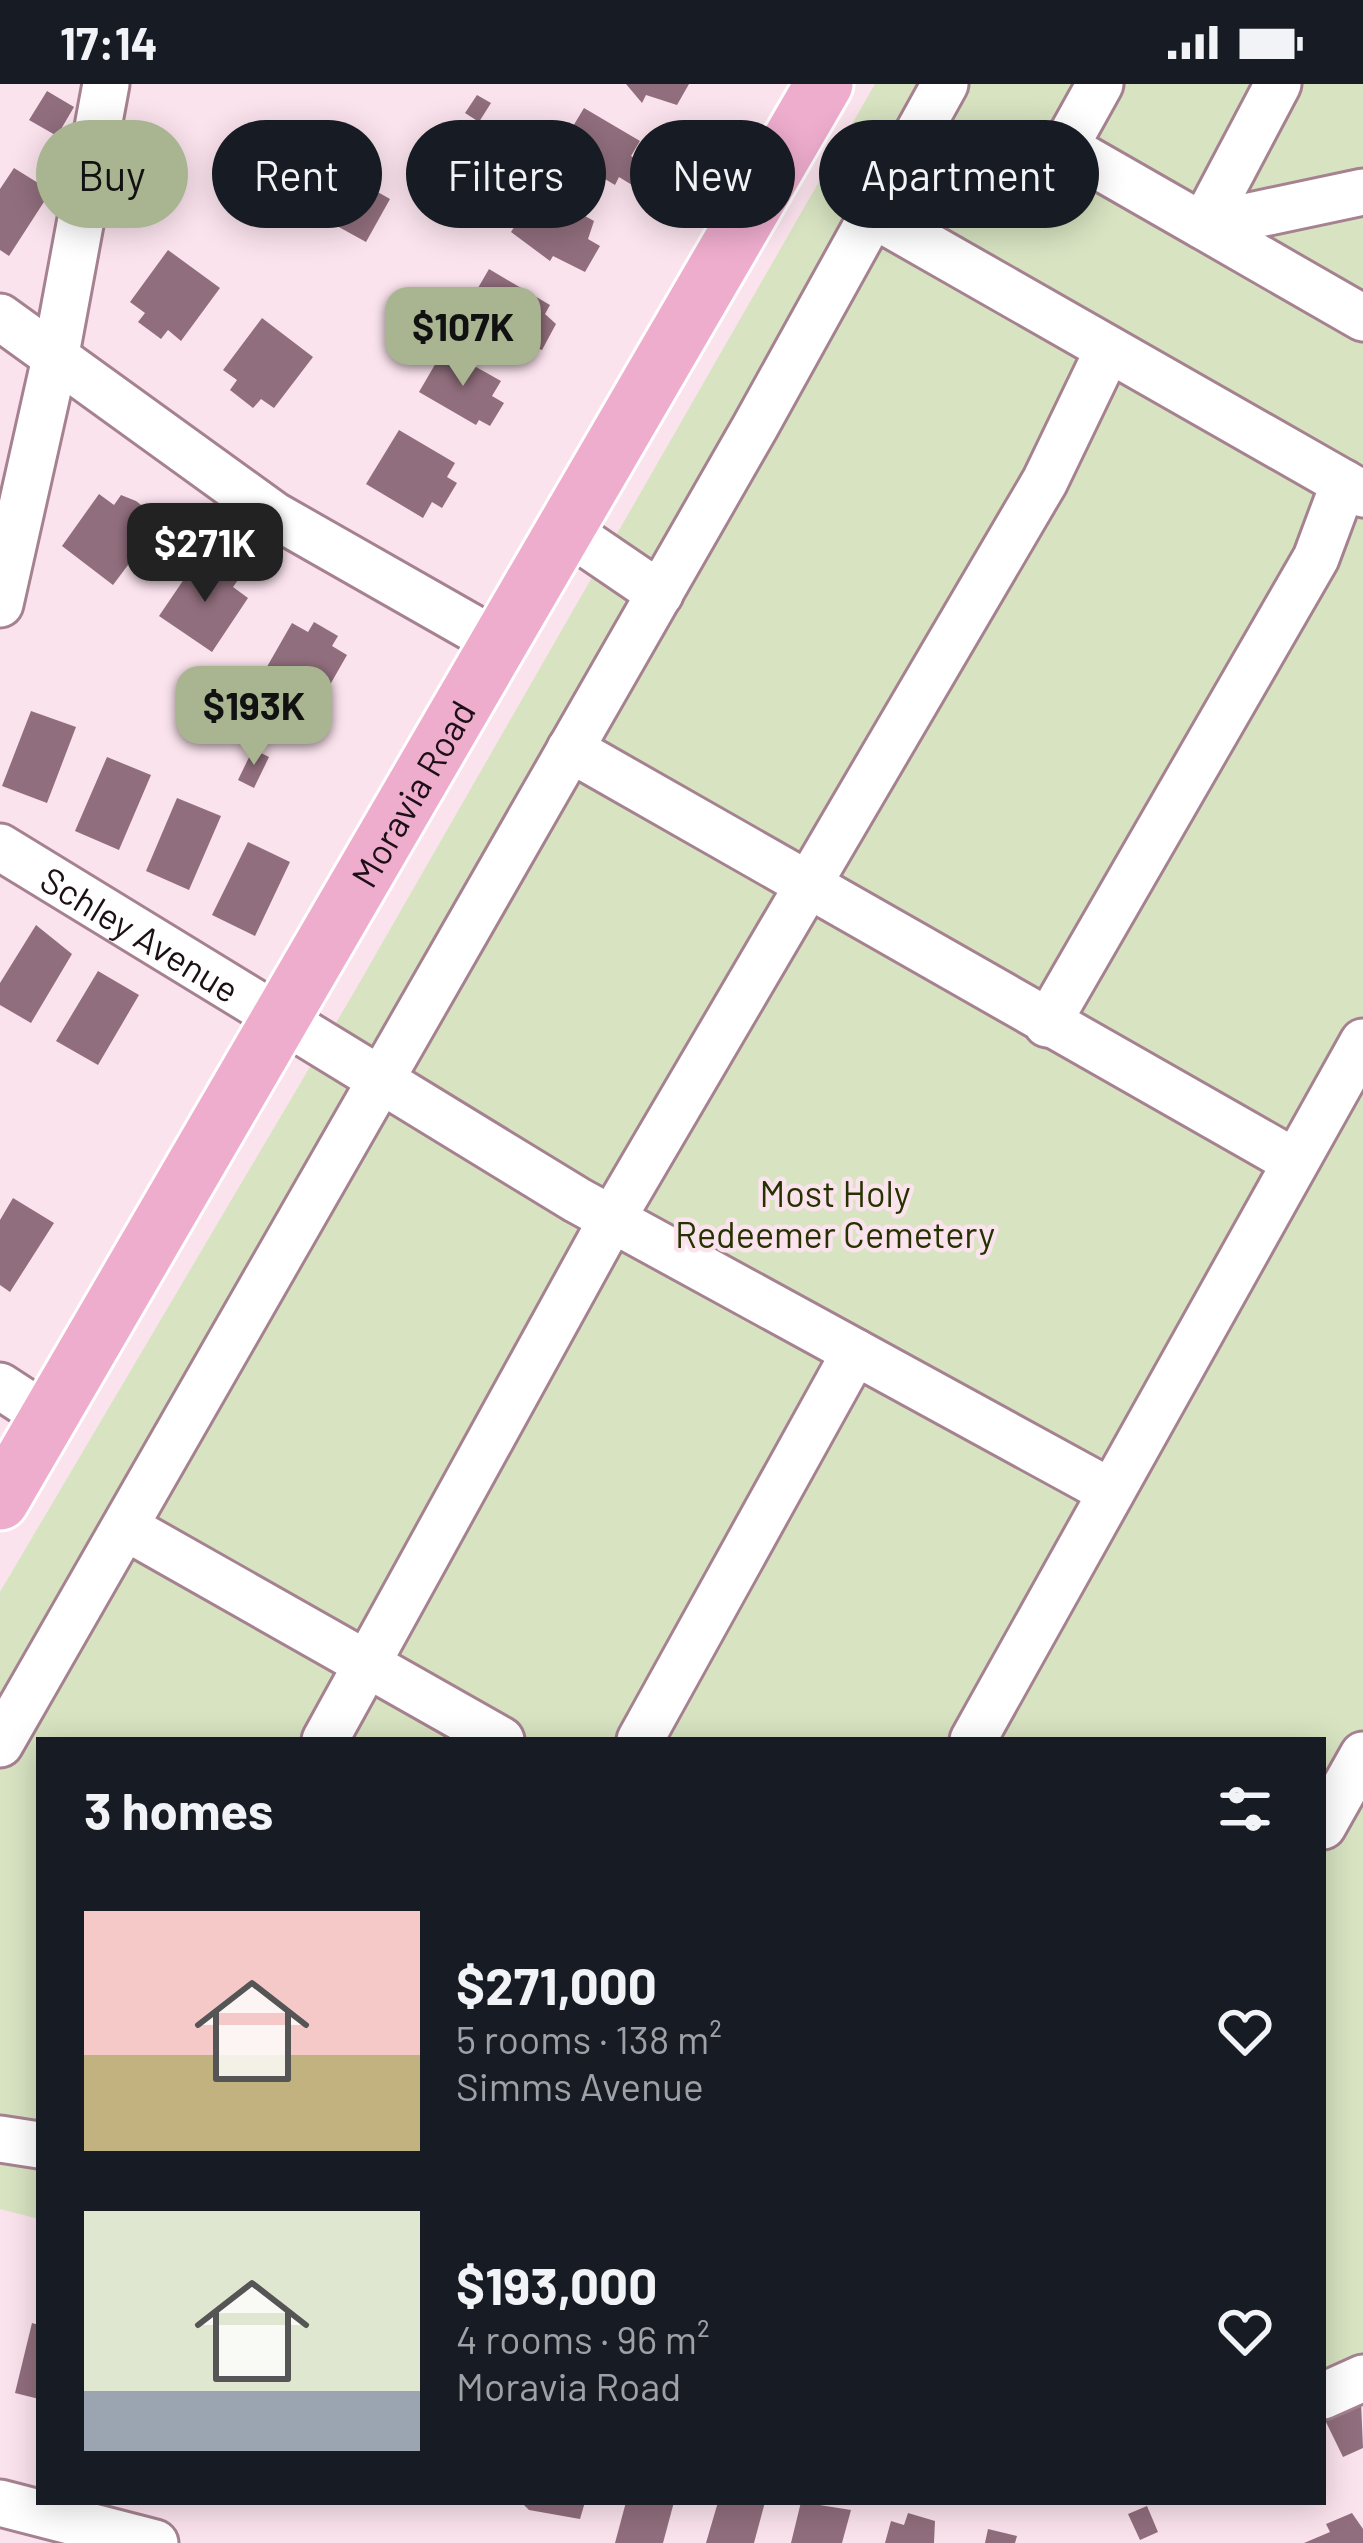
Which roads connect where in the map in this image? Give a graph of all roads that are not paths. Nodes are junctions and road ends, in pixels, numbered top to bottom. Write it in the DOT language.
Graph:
graph roads {
  1 [pos="106,84"];
  2 [pos="824,84"];
  3 [pos="945,84"];
  4 [pos="1100,84"];
  5 [pos="1278,84"];
  6 [pos="925,120"];
  7 [pos="1080,120"];
  8 [pos="1099,166"];
  9 [pos="1363,192"];
  10 [pos="1203,226"];
  11 [pos="864,228"];
  12 [pos="896,228"];
  13 [pos="0,317"];
  14 [pos="1363,318"];
  15 [pos="1108,350"];
  16 [pos="56,354"];
  17 [pos="1353,489"];
  18 [pos="566,530"];
  19 [pos="661,594"];
  20 [pos="0,604"];
  21 [pos="497,642"];
  22 [pos="570,748"];
  23 [pos="0,847"];
  24 [pos="808,883"];
  25 [pos="281,1024"];
  26 [pos="1047,1024"];
  27 [pos="1363,1042"];
  28 [pos="378,1082"];
  29 [pos="1295,1162"];
  30 [pos="612,1219"];
  31 [pos="855,1352"];
  32 [pos="0,1386"];
  33 [pos="49,1418"];
  34 [pos="1111,1492"];
  35 [pos="0,1502"];
  36 [pos="125,1527"];
  37 [pos="366,1664"];
  38 [pos="328,1737"];
  39 [pos="496,1737"];
  40 [pos="642,1737"];
  41 [pos="975,1737"];
  42 [pos="0,1744"];
  43 [pos="1363,1755"];
  44 [pos="1326,1821"];
  45 [pos="0,2139"];
  46 [pos="36,2144"];
  47 [pos="1363,2378"];
  48 [pos="1326,2395"];
  49 [pos="0,2503"];
  50 [pos="154,2543"];
  1 -- 16 [label="street"];
  2 -- 18 [label="main road, Moravia Road"];
  3 -- 6 [label="street"];
  4 -- 7 [label="street"];
  5 -- 10 [label="street"];
  8 -- 10 [label="street"];
  9 -- 10 [label="street"];
  10 -- 14 [label="street"];
  11 -- 19 [label="street"];
  12 -- 15 [label="street"];
  13 -- 16 [label="street"];
  15 -- 17 [label="street"];
  15 -- 24 [label="street"];
  16 -- 20 [label="street"];
  16 -- 21 [label="street"];
  17 -- 26 [label="street"];
  18 -- 19 [label="street"];
  18 -- 21 [label="main road, Moravia Road"];
  19 -- 22 [label="street"];
  21 -- 25 [label="main road, Moravia Road"];
  22 -- 24 [label="street"];
  22 -- 28 [label="street"];
  23 -- 25 [label="street, Schley Avenue"];
  24 -- 26 [label="street"];
  24 -- 30 [label="street"];
  25 -- 28 [label="street, Schley Avenue"];
  25 -- 33 [label="main road, Moravia Road"];
  26 -- 29 [label="street"];
  27 -- 29 [label="street"];
  28 -- 30 [label="street, Schley Avenue"];
  28 -- 36 [label="street"];
  29 -- 34 [label="street"];
  30 -- 31 [label="street, Schley Avenue"];
  30 -- 37 [label="street"];
  31 -- 34 [label="street, Schley Avenue"];
  31 -- 40 [label="street"];
  32 -- 33 [label="street"];
  33 -- 35 [label="main road, Moravia Road"];
  34 -- 41 [label="street"];
  36 -- 37 [label="street"];
  36 -- 42 [label="street"];
  37 -- 38 [label="street"];
  37 -- 39 [label="street"];
  43 -- 44 [label="street"];
  45 -- 46 [label="street"];
  47 -- 48 [label="street"];
  49 -- 50 [label="street"];
}
